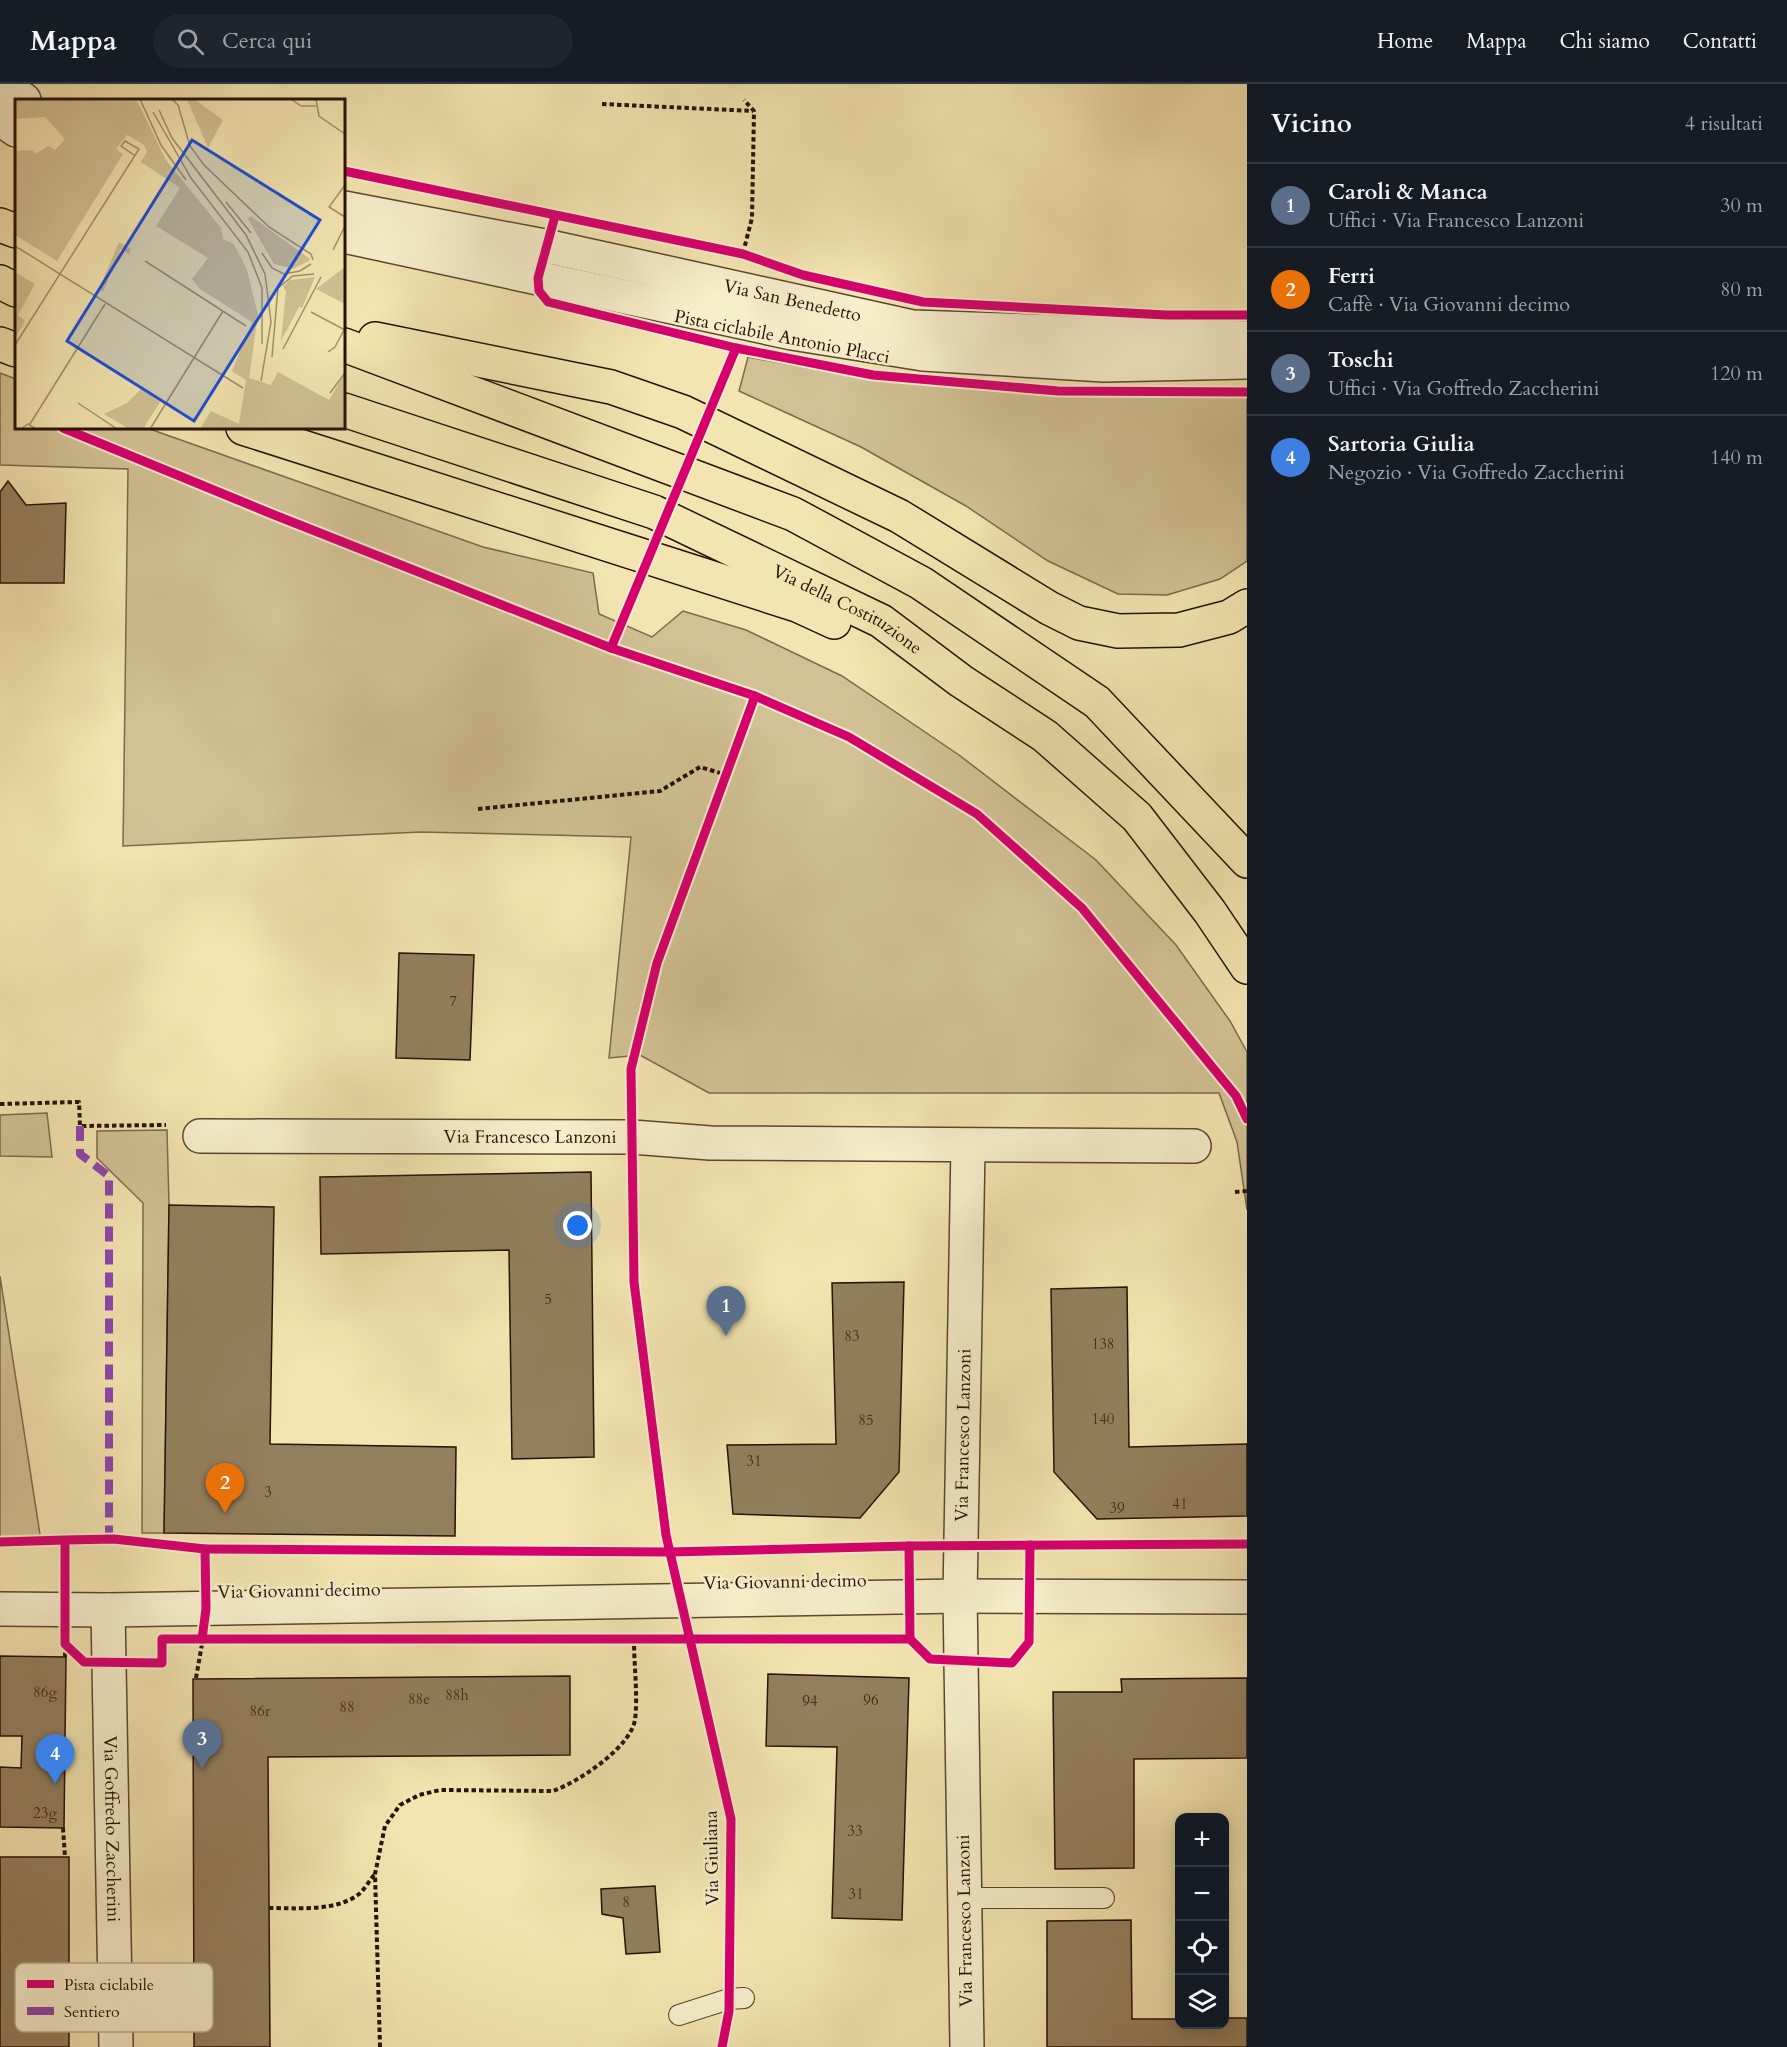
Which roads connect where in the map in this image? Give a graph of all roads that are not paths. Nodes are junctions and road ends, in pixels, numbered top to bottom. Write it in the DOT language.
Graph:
graph roads {
  1 [pos="0,84"];
  2 [pos="22,99"];
  3 [pos="0,119"];
  4 [pos="15,129"];
  5 [pos="345,208"];
  6 [pos="0,225"];
  7 [pos="15,231"];
  8 [pos="345,236"];
  9 [pos="0,282"];
  10 [pos="15,290"];
  11 [pos="345,332"];
  12 [pos="1247,338"];
  13 [pos="0,344"];
  14 [pos="345,345"];
  15 [pos="15,350"];
  16 [pos="1247,362"];
  17 [pos="345,410"];
  18 [pos="246,429"];
  19 [pos="1247,606"];
  20 [pos="961,681"];
  21 [pos="1247,861"];
  22 [pos="1247,967"];
  23 [pos="200,1136"];
  24 [pos="1194,1146"];
  25 [pos="968,1147"];
  26 [pos="960,1596"];
  27 [pos="1247,1597"];
  28 [pos="0,1609"];
  29 [pos="108,1610"];
  30 [pos="965,1898"];
  31 [pos="1104,1898"];
  32 [pos="114,1963"];
  33 [pos="744,1998"];
  34 [pos="679,2015"];
  35 [pos="116,2032"];
  36 [pos="116,2047"];
  37 [pos="967,2047"];
  1 -- 2 [label="street"];
  3 -- 4 [label="street"];
  5 -- 12 [label="street, Via San Benedetto"];
  6 -- 7 [label="highway"];
  8 -- 16 [label="street, Via San Benedetto"];
  9 -- 10 [label="highway"];
  11 -- 19 [label="highway"];
  13 -- 15 [label="highway"];
  14 -- 21 [label="highway"];
  17 -- 20 [label="highway, Via della Costituzione"];
  18 -- 20 [label="highway"];
  20 -- 22 [label="highway, Via della Costituzione"];
  23 -- 25 [label="street, Via Francesco Lanzoni"];
  24 -- 25 [label="street, Via Francesco Lanzoni"];
  25 -- 26 [label="street, Via Francesco Lanzoni"];
  26 -- 27 [label="street, Via Giovanni decimo"];
  26 -- 29 [label="street, Via Giovanni decimo"];
  26 -- 30 [label="street, Via Francesco Lanzoni"];
  28 -- 29 [label="street, Via Giovanni decimo"];
  29 -- 32 [label="street, Via Goffredo Zaccherini"];
  30 -- 31 [label="lane"];
  30 -- 37 [label="street, Via Francesco Lanzoni"];
  33 -- 34 [label="lane"];
  35 -- 36 [label="street, Via Goffredo Zaccherini"];
}
